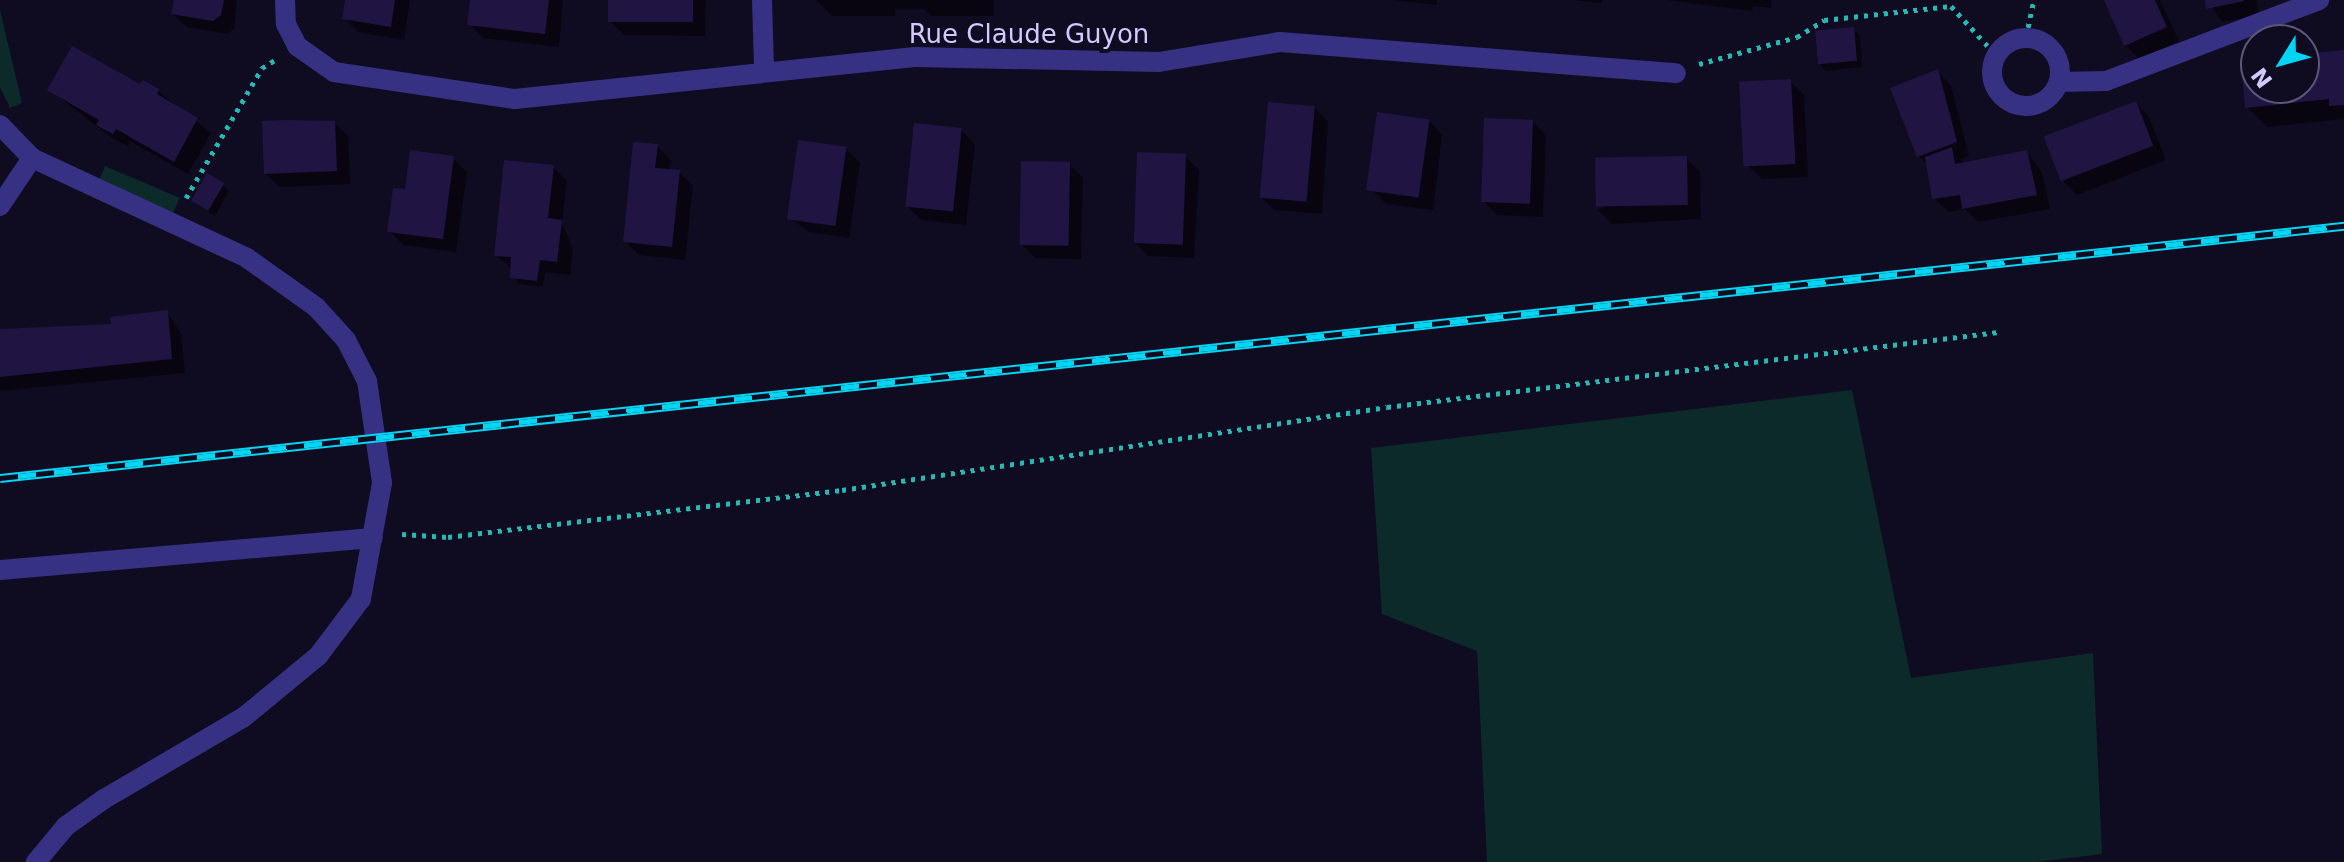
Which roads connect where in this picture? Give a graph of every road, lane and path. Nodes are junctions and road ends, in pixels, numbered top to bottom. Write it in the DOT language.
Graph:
graph roads {
  1 [pos="285,0"];
  2 [pos="762,0"];
  3 [pos="2034,0"];
  4 [pos="2319,0"];
  5 [pos="2026,37"];
  6 [pos="297,46"];
  7 [pos="1996,55"];
  8 [pos="764,69"];
  9 [pos="1676,73"];
  10 [pos="2059,82"];
  11 [pos="0,125"];
  12 [pos="32,158"];
  13 [pos="0,206"];
  14 [pos="171,223"];
  15 [pos="1998,332"];
  16 [pos="373,538"];
  17 [pos="0,570"];
  18 [pos="36,862"];
  1 -- 6 [label="street"];
  2 -- 8 [label="street"];
  3 -- 5 [label="path"];
  4 -- 10 [label="street"];
  5 -- 7 [label="street"];
  5 -- 10 [label="street"];
  6 -- 8 [label="street, Rue Claude Guyon"];
  6 -- 14 [label="path"];
  7 -- 9 [label="path"];
  7 -- 10 [label="street"];
  8 -- 9 [label="street, Rue Claude Guyon"];
  11 -- 12 [label="street"];
  12 -- 13 [label="street"];
  12 -- 14 [label="street"];
  14 -- 16 [label="street"];
  15 -- 16 [label="path"];
  16 -- 17 [label="street"];
  16 -- 18 [label="street"];
}
